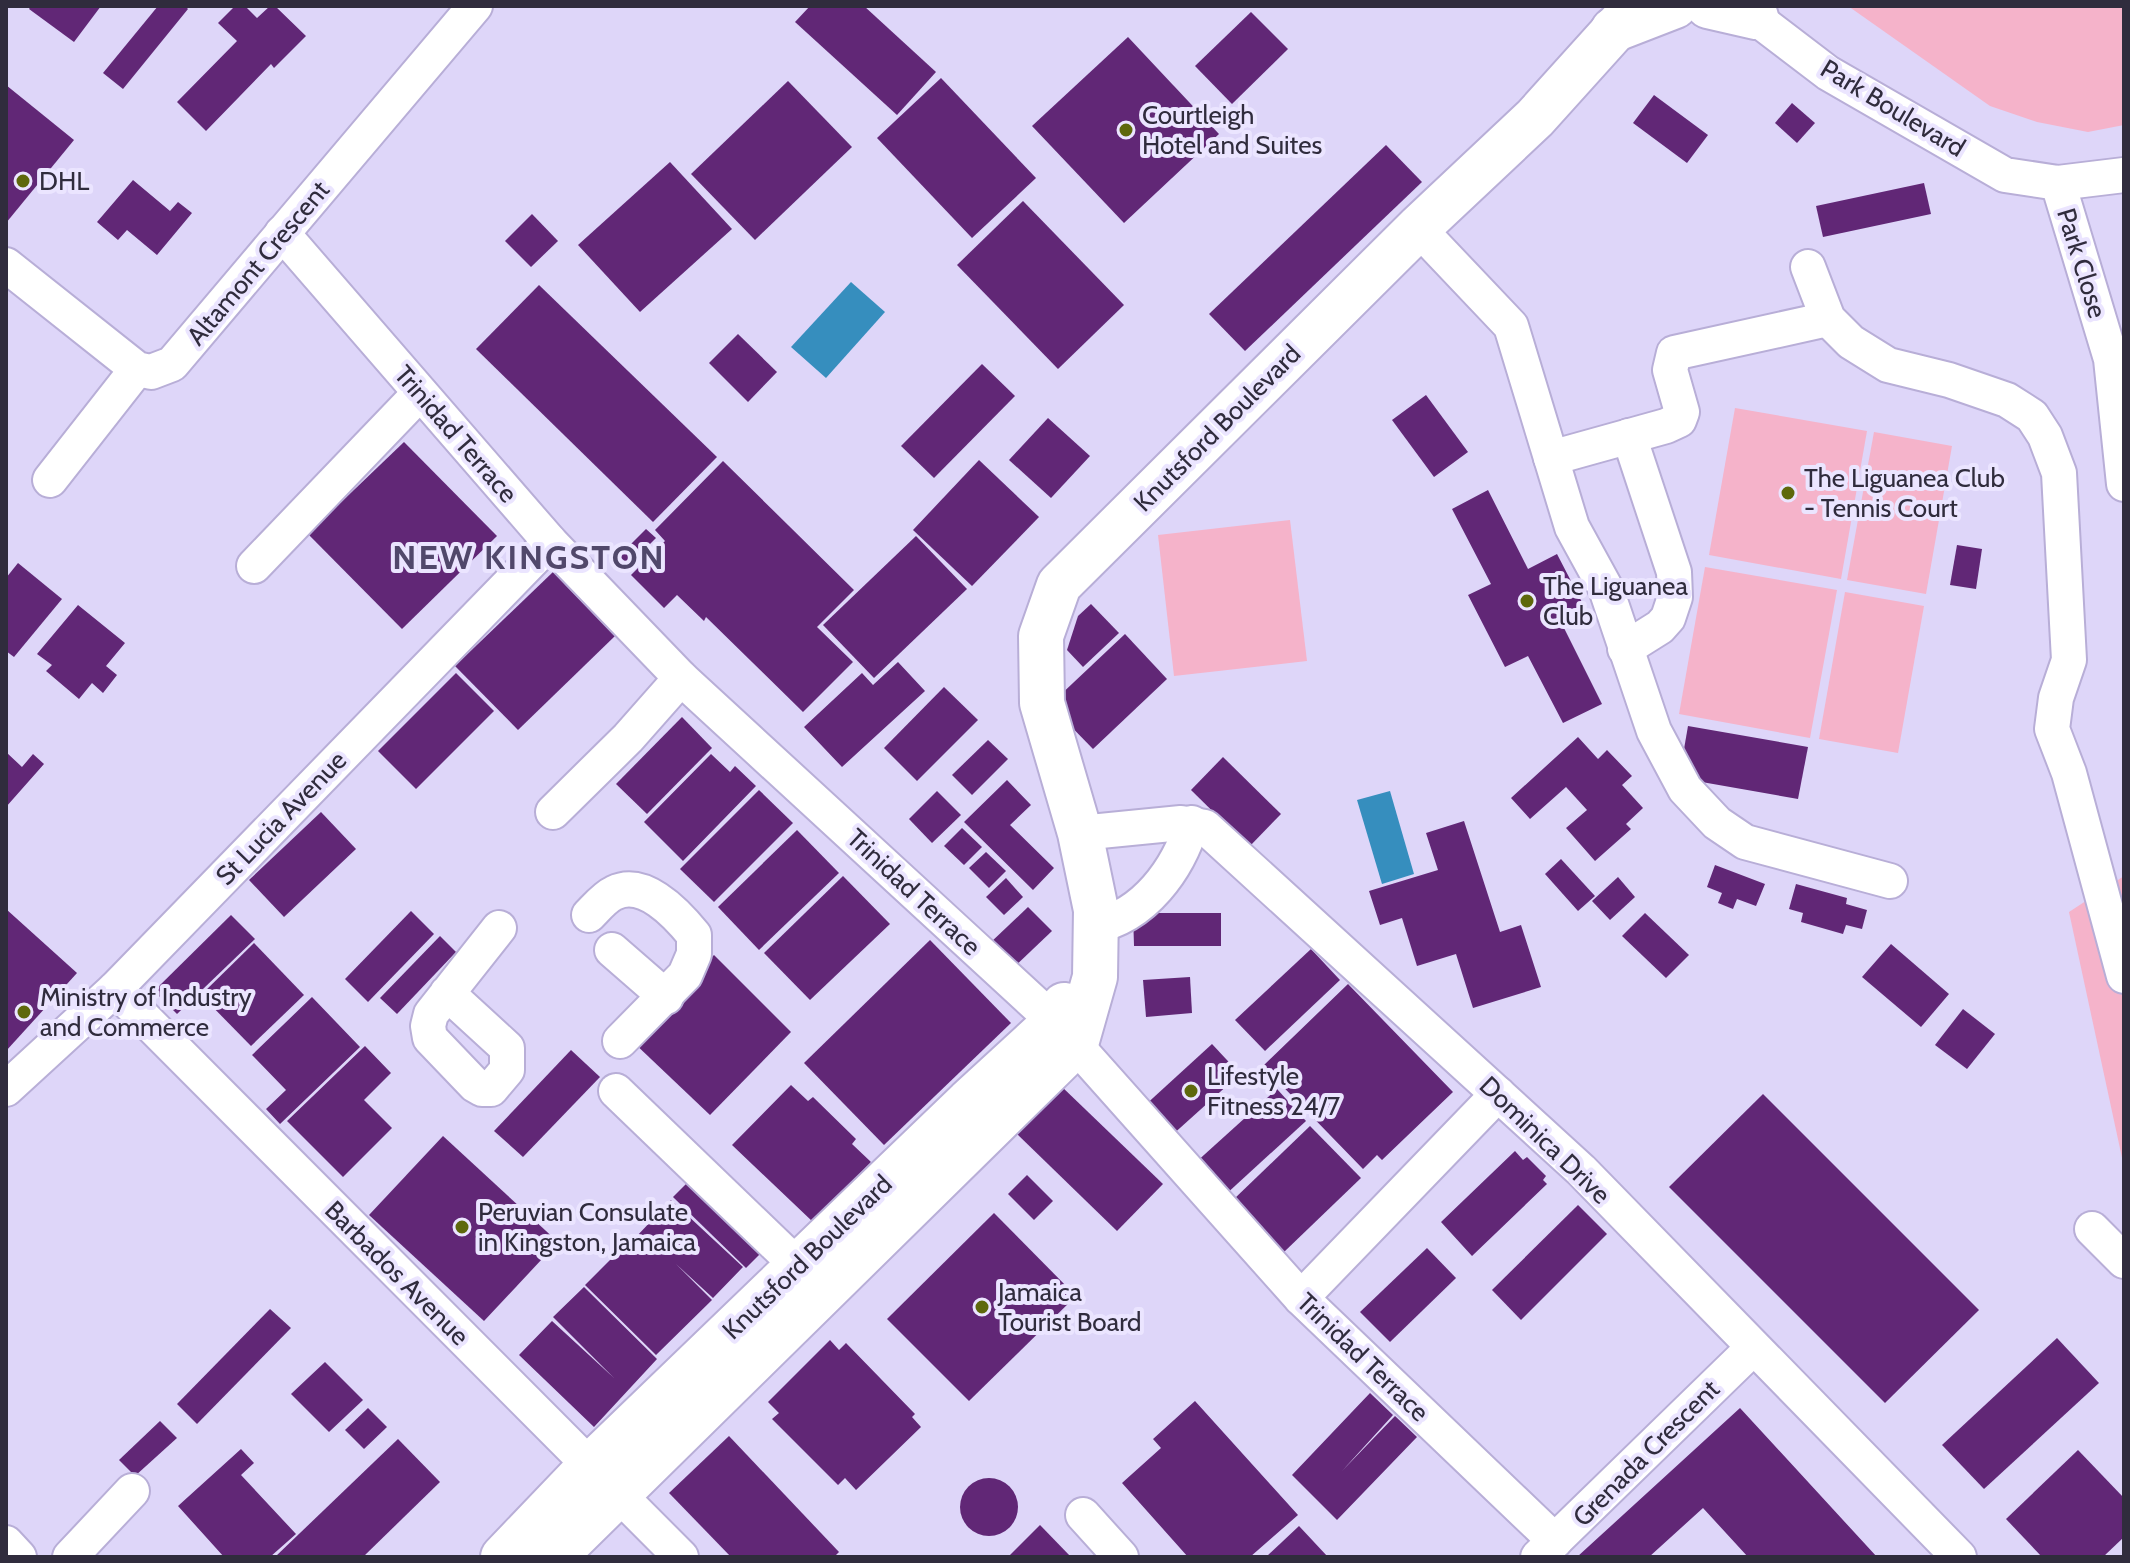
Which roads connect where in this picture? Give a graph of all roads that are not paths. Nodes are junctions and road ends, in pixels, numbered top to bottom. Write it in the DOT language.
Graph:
graph roads {
  1 [pos="475,6"];
  2 [pos="1675,6"];
  3 [pos="1708,6"];
  4 [pos="1749,10"];
  5 [pos="1624,18"];
  6 [pos="2124,172"];
  7 [pos="2058,183"];
  8 [pos="1418,228"];
  9 [pos="282,233"];
  10 [pos="1808,267"];
  11 [pos="10,276"];
  12 [pos="1828,319"];
  13 [pos="2117,363"];
  14 [pos="137,369"];
  15 [pos="420,393"];
  16 [pos="1629,436"];
  17 [pos="1551,458"];
  18 [pos="50,480"];
  19 [pos="2124,484"];
  20 [pos="550,542"];
  21 [pos="254,566"];
  22 [pos="1625,649"];
  23 [pos="681,678"];
  24 [pos="553,812"];
  25 [pos="1192,823"];
  26 [pos="1080,833"];
  27 [pos="1890,881"];
  28 [pos="589,915"];
  29 [pos="499,928"];
  30 [pos="1095,936"];
  31 [pos="612,950"];
  32 [pos="2124,976"];
  33 [pos="115,989"];
  34 [pos="447,993"];
  35 [pos="666,997"];
  36 [pos="1066,1033"];
  37 [pos="620,1041"];
  38 [pos="6,1089"];
  39 [pos="616,1091"];
  40 [pos="1498,1094"];
  41 [pos="2092,1229"];
  42 [pos="2124,1261"];
  43 [pos="798,1266"];
  44 [pos="1301,1298"];
  45 [pos="1753,1348"];
  46 [pos="603,1480"];
  47 [pos="132,1491"];
  48 [pos="1083,1515"];
  49 [pos="6,1543"];
  50 [pos="1547,1549"];
  51 [pos="19,1557"];
  52 [pos="70,1557"];
  53 [pos="503,1557"];
  54 [pos="554,1557"];
  55 [pos="681,1557"];
  56 [pos="1121,1557"];
  57 [pos="1959,1557"];
  1 -- 9 [label="street, Altamont Crescent"];
  2 -- 5 [label="main road"];
  3 -- 4 [label="main road"];
  4 -- 7 [label="street, Park Boulevard"];
  5 -- 8 [label="main road, Knutsford Boulevard"];
  6 -- 7 [label="street, Park Boulevard"];
  7 -- 13 [label="street, Park Close"];
  8 -- 17 [label="street"];
  8 -- 26 [label="main road, Knutsford Boulevard"];
  9 -- 14 [label="street, Altamont Crescent"];
  9 -- 15 [label="street, Trinidad Terrace"];
  10 -- 12 [label="street"];
  11 -- 14 [label="street"];
  12 -- 16 [label="street"];
  12 -- 32 [label="street"];
  13 -- 19 [label="street, Park Close"];
  14 -- 18 [label="street"];
  15 -- 20 [label="street, Trinidad Terrace"];
  15 -- 21 [label="street"];
  16 -- 17 [label="street"];
  16 -- 22 [label="street"];
  17 -- 22 [label="street"];
  20 -- 23 [label="street, Trinidad Terrace"];
  20 -- 33 [label="street, St Lucia Avenue"];
  22 -- 27 [label="street"];
  23 -- 24 [label="street"];
  23 -- 36 [label="street, Trinidad Terrace"];
  25 -- 26 [label="street"];
  25 -- 30 [label="street"];
  25 -- 40 [label="street, Dominica Drive"];
  26 -- 30 [label="main road, Knutsford Boulevard"];
  28 -- 35 [label="street"];
  29 -- 34 [label="street"];
  30 -- 36 [label="main road, Knutsford Boulevard"];
  31 -- 35 [label="street"];
  33 -- 38 [label="street, St Lucia Avenue"];
  33 -- 46 [label="street, Barbados Avenue"];
  35 -- 37 [label="street"];
  36 -- 43 [label="main road, Knutsford Boulevard"];
  36 -- 44 [label="street, Trinidad Terrace"];
  36 -- 46 [label="main road, Knutsford Boulevard"];
  39 -- 43 [label="street"];
  40 -- 44 [label="street"];
  40 -- 45 [label="street, Dominica Drive"];
  41 -- 42 [label="street"];
  43 -- 46 [label="main road, Knutsford Boulevard"];
  44 -- 50 [label="street, Trinidad Terrace"];
  45 -- 50 [label="street, Grenada Crescent"];
  45 -- 57 [label="street, Dominica Drive"];
  46 -- 53 [label="main road, Knutsford Boulevard"];
  46 -- 54 [label="main road, Knutsford Boulevard"];
  46 -- 55 [label="street, Barbados Avenue"];
  47 -- 52 [label="street"];
  48 -- 56 [label="street"];
  49 -- 51 [label="street"];
}
